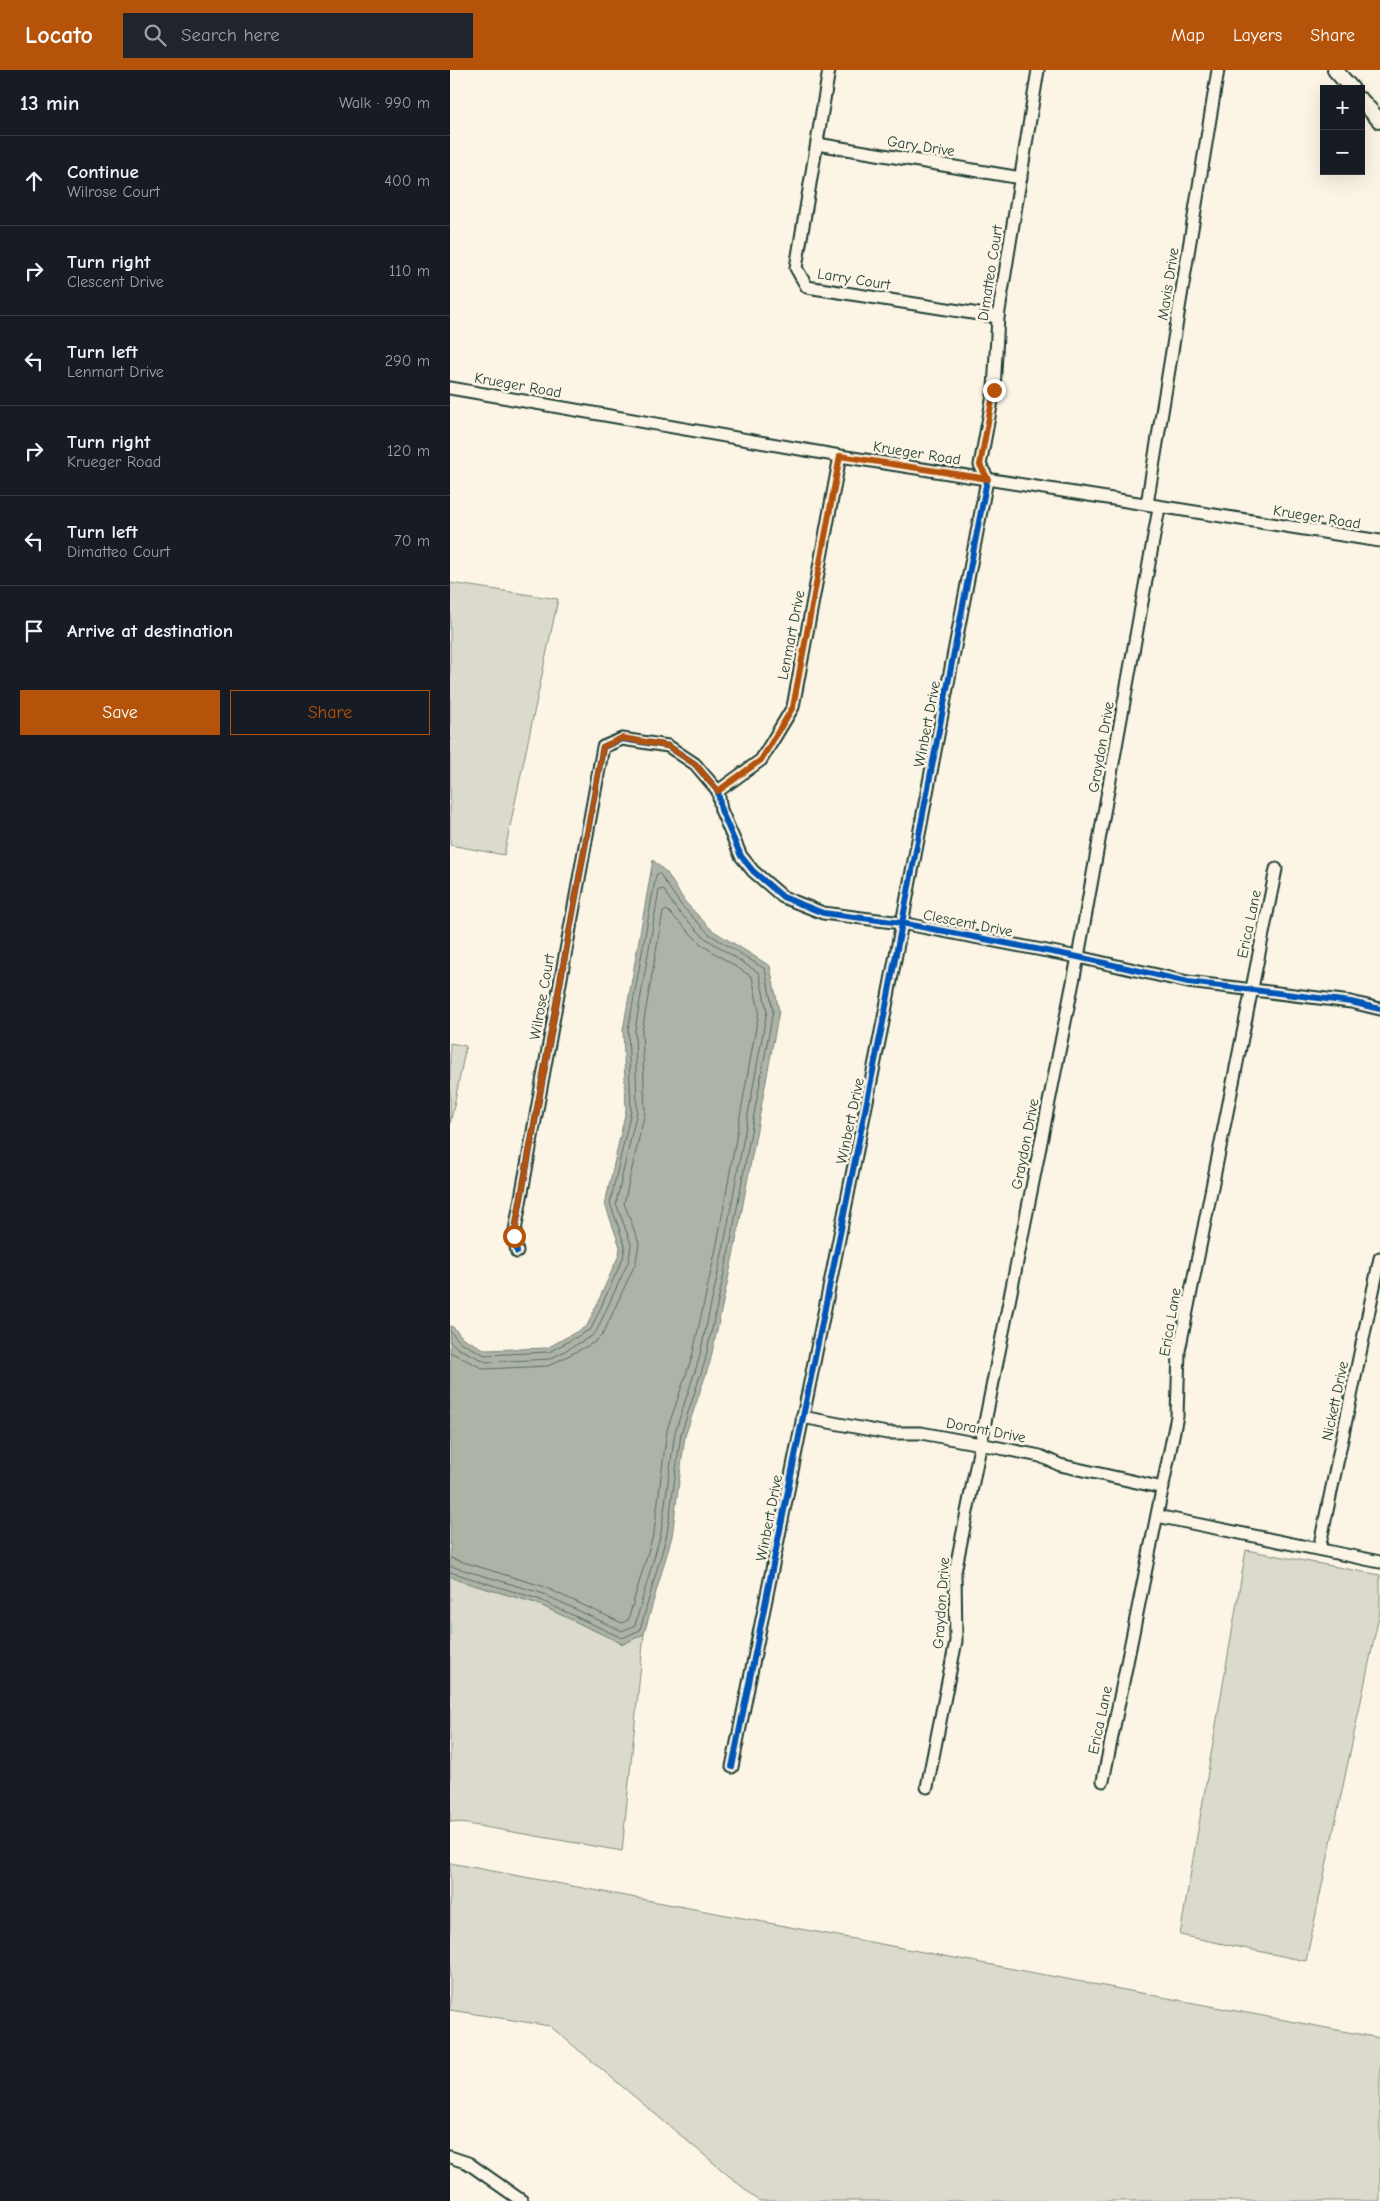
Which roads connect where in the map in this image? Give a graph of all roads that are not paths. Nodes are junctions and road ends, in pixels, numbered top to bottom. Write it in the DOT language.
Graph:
graph roads {
  1 [pos="829,70"];
  2 [pos="1038,70"];
  3 [pos="1218,70"];
  4 [pos="1335,70"];
  5 [pos="1348,85"];
  6 [pos="1365,104"];
  7 [pos="1380,121"];
  8 [pos="817,144"];
  9 [pos="1020,178"];
  10 [pos="998,317"];
  11 [pos="450,388"];
  12 [pos="840,456"];
  13 [pos="988,479"];
  14 [pos="1147,504"];
  15 [pos="1159,508"];
  16 [pos="1380,541"];
  17 [pos="603,747"];
  18 [pos="718,791"];
  19 [pos="1276,869"];
  20 [pos="901,924"];
  21 [pos="1078,956"];
  22 [pos="1251,989"];
  23 [pos="1380,1008"];
  24 [pos="517,1252"];
  25 [pos="1380,1258"];
  26 [pos="802,1417"];
  27 [pos="980,1444"];
  28 [pos="1163,1488"];
  29 [pos="1157,1516"];
  30 [pos="1319,1549"];
  31 [pos="1380,1562"];
  32 [pos="732,1767"];
  33 [pos="1103,1781"];
  34 [pos="927,1787"];
  35 [pos="450,2157"];
  36 [pos="522,2201"];
  1 -- 8 [label="street, Larry Court"];
  2 -- 9 [label="street, Dimatteo Court"];
  3 -- 14 [label="street, Mavis Drive"];
  4 -- 5 [label="main road"];
  6 -- 7 [label="main road"];
  8 -- 9 [label="street, Gary Drive"];
  8 -- 10 [label="street, Larry Court"];
  9 -- 10 [label="street, Dimatteo Court"];
  10 -- 13 [label="street, Dimatteo Court"];
  11 -- 12 [label="street, Krueger Road"];
  12 -- 13 [label="street, Krueger Road"];
  12 -- 18 [label="street, Lenmart Drive"];
  13 -- 14 [label="street, Krueger Road"];
  13 -- 20 [label="street, Winbert Drive"];
  14 -- 15 [label="street, Krueger Road"];
  15 -- 16 [label="street, Krueger Road"];
  15 -- 21 [label="street, Graydon Drive"];
  17 -- 18 [label="street, Clescent Drive"];
  17 -- 24 [label="street, Wilrose Court"];
  18 -- 20 [label="street, Clescent Drive"];
  19 -- 22 [label="street, Erica Lane"];
  20 -- 21 [label="street, Clescent Drive"];
  20 -- 26 [label="street, Winbert Drive"];
  21 -- 22 [label="street, Clescent Drive"];
  21 -- 27 [label="street, Graydon Drive"];
  22 -- 23 [label="street, Clescent Drive"];
  22 -- 28 [label="street, Erica Lane"];
  25 -- 30 [label="street, Nickett Drive"];
  26 -- 27 [label="street, Dorant Drive"];
  26 -- 32 [label="street, Winbert Drive"];
  27 -- 28 [label="street, Dorant Drive"];
  27 -- 34 [label="street, Graydon Drive"];
  28 -- 29 [label="street, Erica Lane"];
  29 -- 30 [label="street"];
  29 -- 33 [label="street, Erica Lane"];
  30 -- 31 [label="street"];
  35 -- 36 [label="street"];
}
